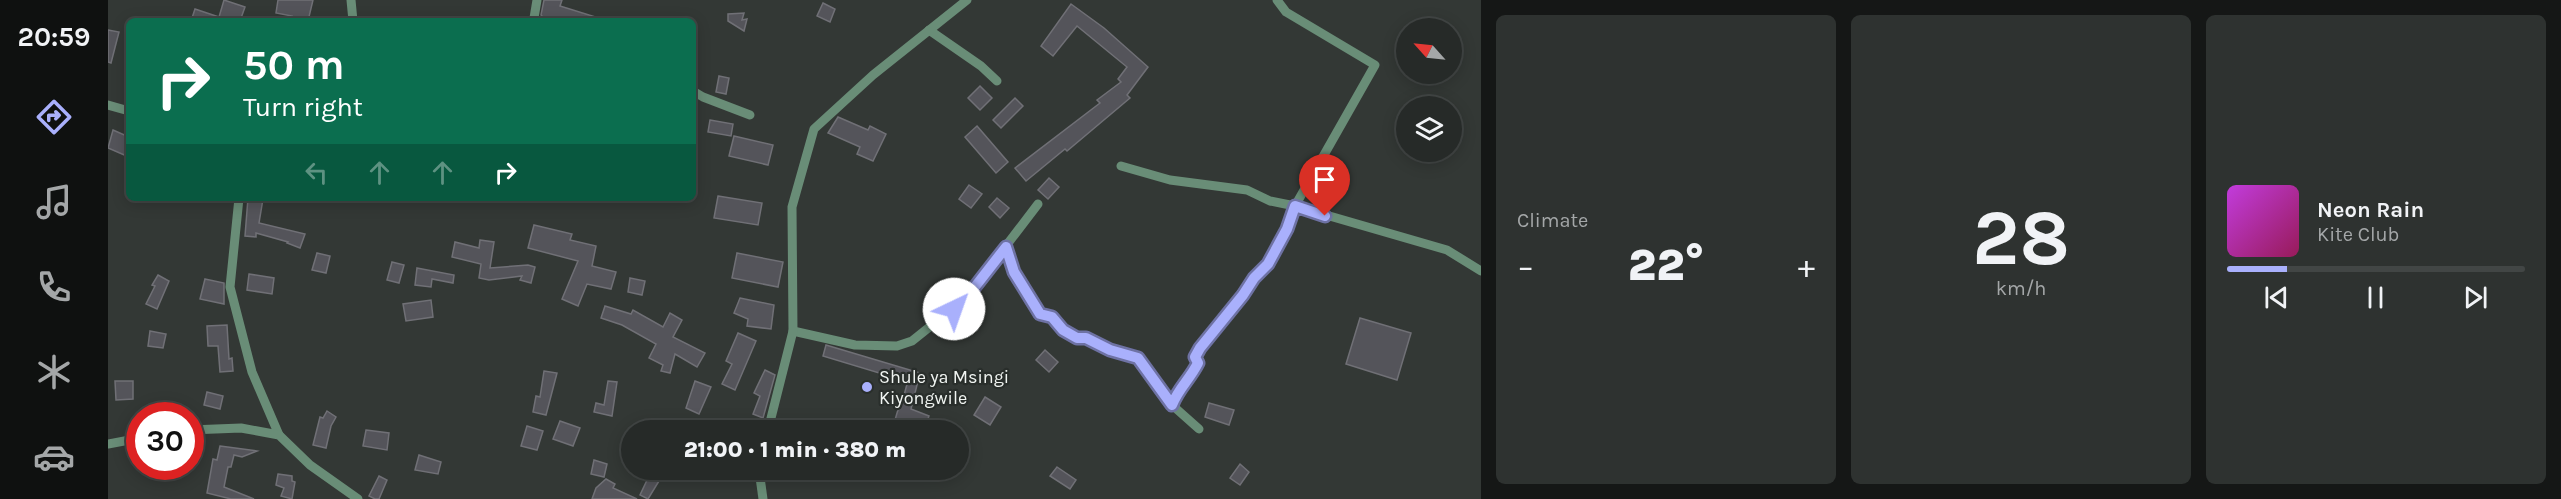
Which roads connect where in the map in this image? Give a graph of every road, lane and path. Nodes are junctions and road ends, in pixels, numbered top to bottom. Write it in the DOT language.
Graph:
graph roads {
  1 [pos="351,0"];
  2 [pos="537,0"];
  3 [pos="967,0"];
  4 [pos="1277,0"];
  5 [pos="353,18"];
  6 [pos="534,18"];
  7 [pos="929,30"];
  8 [pos="997,81"];
  9 [pos="696,93"];
  10 [pos="108,105"];
  11 [pos="126,110"];
  12 [pos="750,115"];
  13 [pos="1121,166"];
  14 [pos="239,201"];
  15 [pos="1038,204"];
  16 [pos="1295,206"];
  17 [pos="1006,247"];
  18 [pos="1481,271"];
  19 [pos="793,331"];
  20 [pos="1172,405"];
  21 [pos="771,420"];
  22 [pos="204,429"];
  23 [pos="1199,429"];
  24 [pos="279,435"];
  25 [pos="126,441"];
  26 [pos="108,444"];
  27 [pos="760,480"];
  28 [pos="357,499"];
  29 [pos="763,499"];
  1 -- 5 [label="street"];
  2 -- 6 [label="street"];
  3 -- 7 [label="street"];
  4 -- 16 [label="street"];
  7 -- 8 [label="street"];
  7 -- 19 [label="street"];
  9 -- 12 [label="street"];
  10 -- 11 [label="street"];
  13 -- 16 [label="street"];
  14 -- 24 [label="street"];
  15 -- 17 [label="street"];
  16 -- 18 [label="street"];
  16 -- 20 [label="street"];
  17 -- 19 [label="street"];
  17 -- 20 [label="street"];
  19 -- 21 [label="street"];
  20 -- 23 [label="street"];
  22 -- 24 [label="street"];
  24 -- 28 [label="street"];
  25 -- 26 [label="street"];
  27 -- 29 [label="street"];
}
